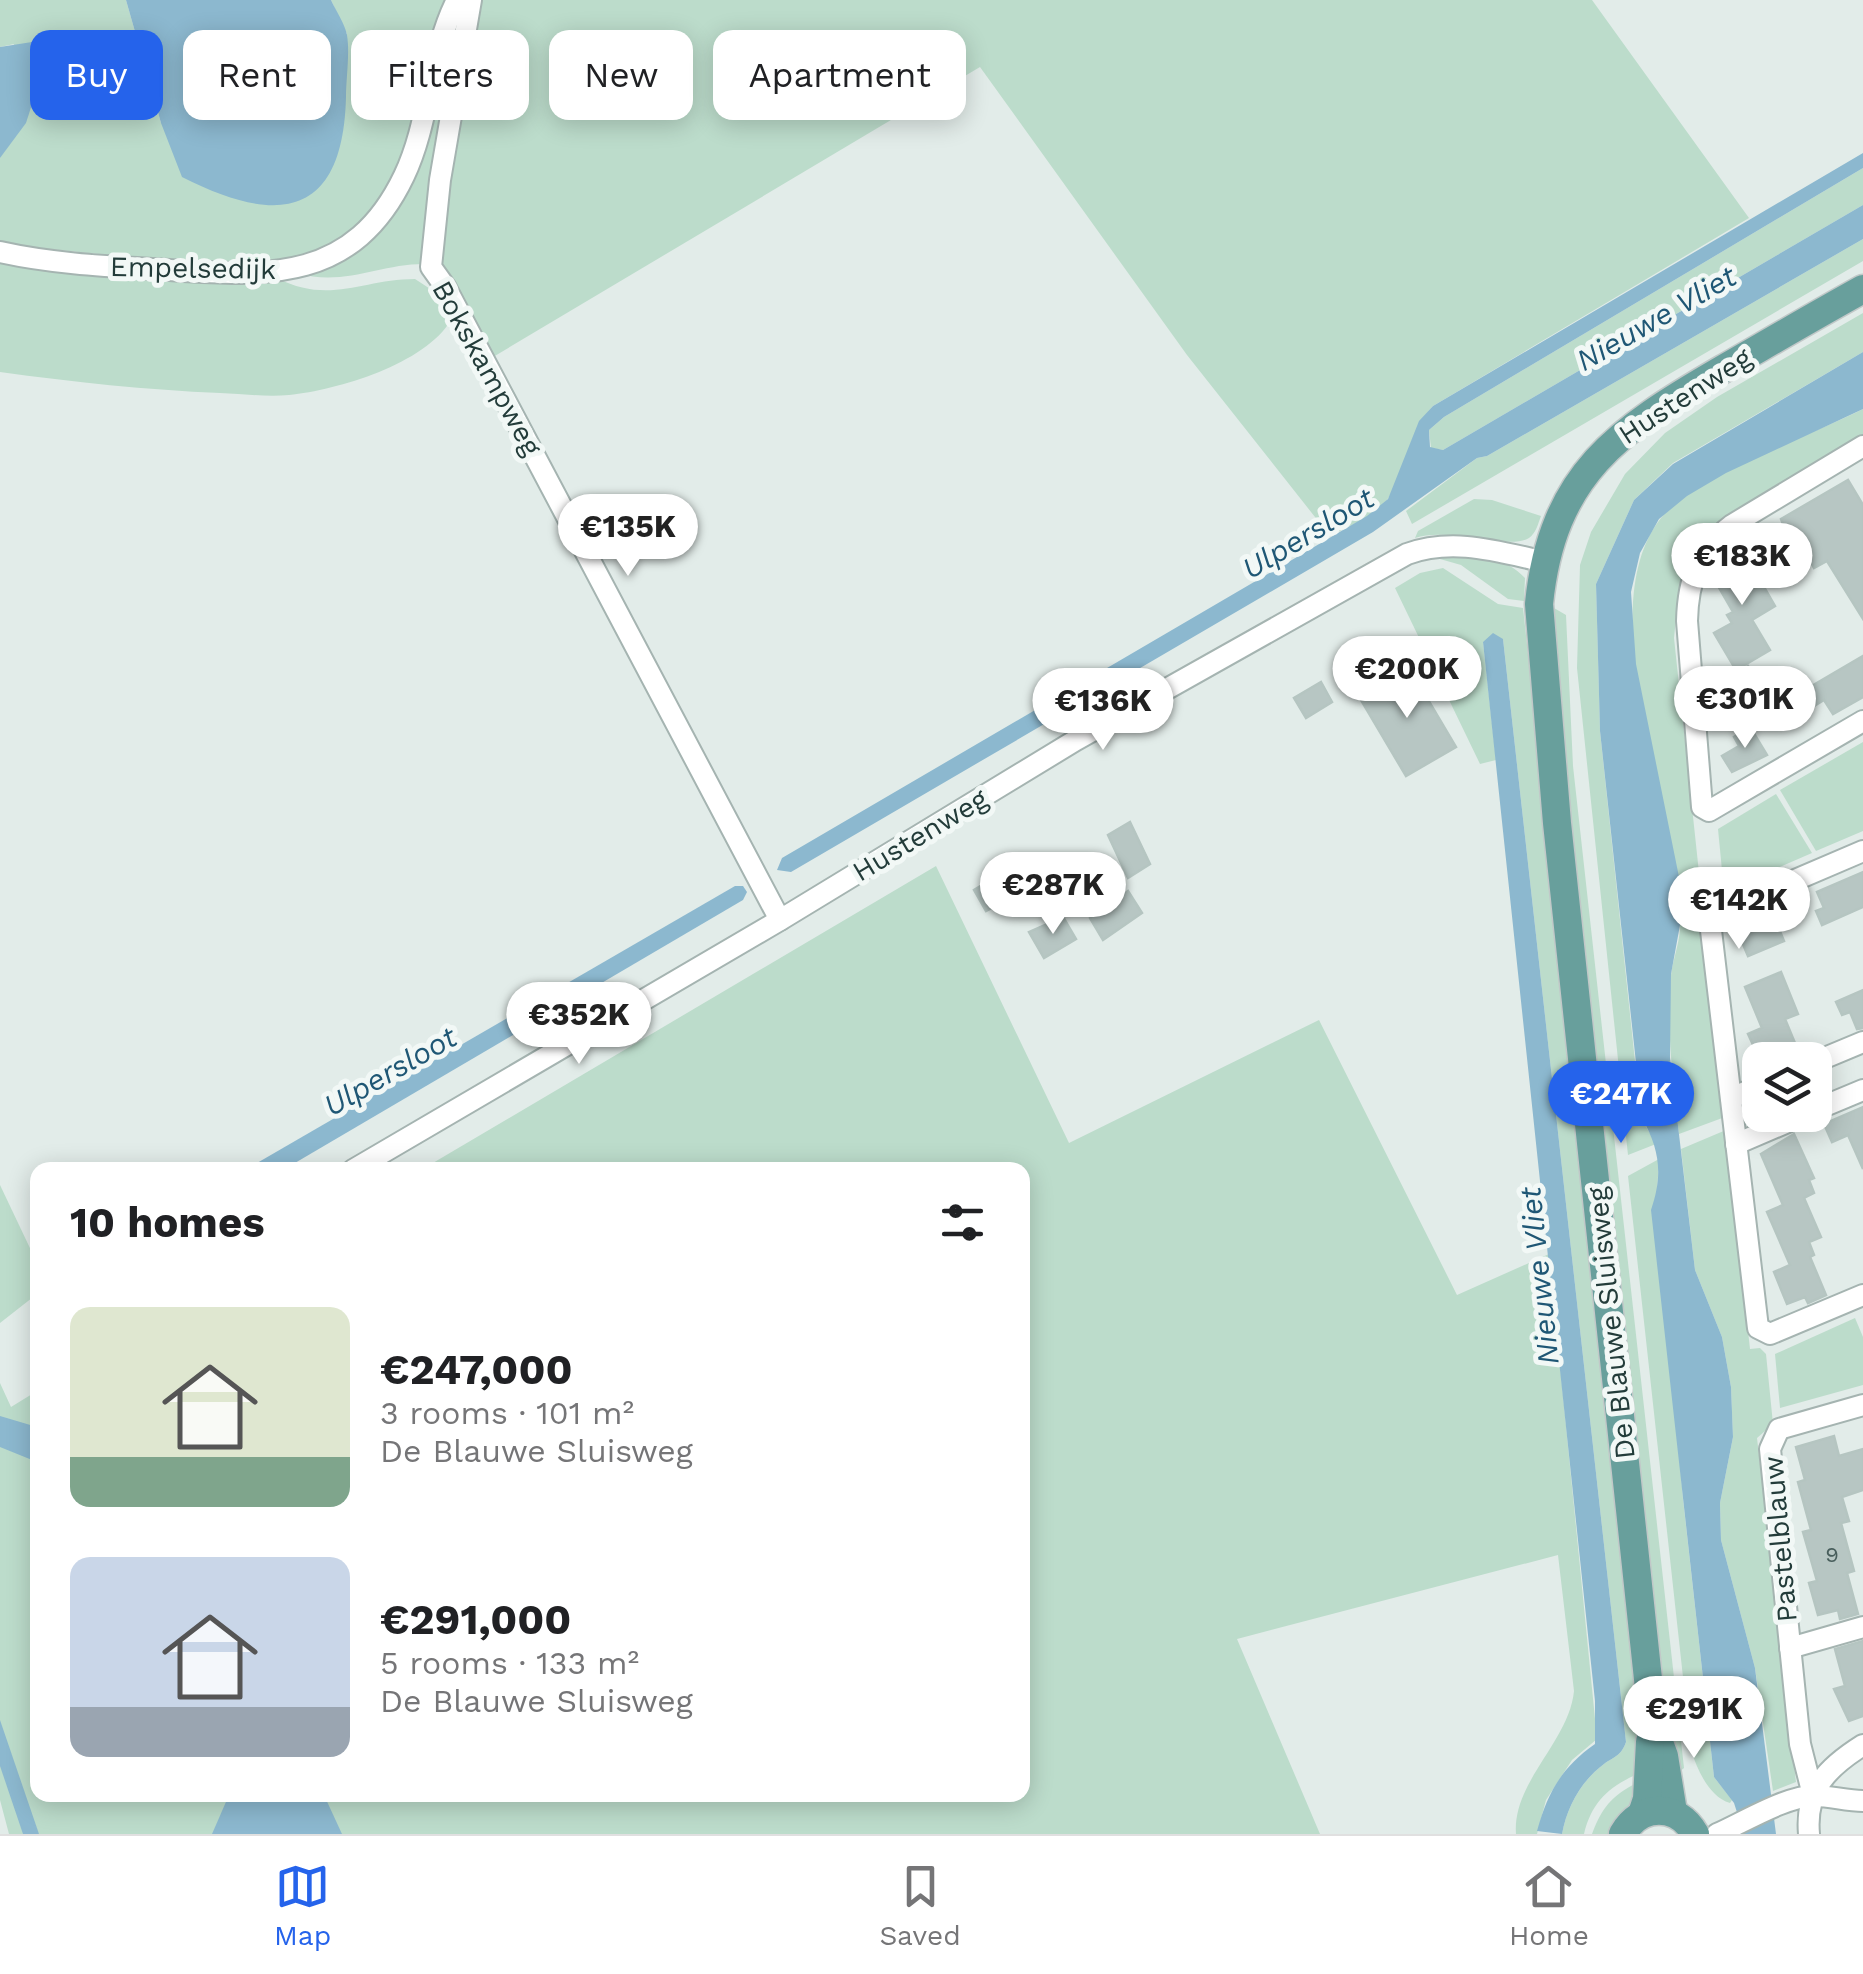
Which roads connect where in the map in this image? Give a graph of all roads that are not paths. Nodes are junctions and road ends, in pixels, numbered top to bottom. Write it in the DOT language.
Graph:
graph roads {
  1 [pos="457,0"];
  2 [pos="471,0"];
  3 [pos="0,252"];
  4 [pos="1863,288"];
  5 [pos="1863,446"];
  6 [pos="1546,562"];
  7 [pos="1863,722"];
  8 [pos="1863,851"];
  9 [pos="780,920"];
  10 [pos="1863,1042"];
  11 [pos="1832,1055"];
  12 [pos="1863,1090"];
  13 [pos="1742,1093"];
  14 [pos="1731,1098"];
  15 [pos="1832,1103"];
  16 [pos="1764,1132"];
  17 [pos="1736,1144"];
  18 [pos="368,1162"];
  19 [pos="1863,1295"];
  20 [pos="1863,1405"];
  21 [pos="1863,1627"];
  22 [pos="1790,1648"];
  23 [pos="1653,1726"];
  24 [pos="1863,1745"];
  25 [pos="1804,1799"];
  26 [pos="1863,1801"];
  27 [pos="1633,1824"];
  28 [pos="1694,1827"];
  29 [pos="1809,1834"];
  1 -- 3 [label="street, Empelsedijk"];
  2 -- 9 [label="street, Bokskampweg"];
  4 -- 6 [label="main road, Hustenweg"];
  5 -- 7 [label="street"];
  6 -- 9 [label="street, Hustenweg"];
  6 -- 23 [label="main road, De Blauwe Sluisweg"];
  8 -- 14 [label="street"];
  9 -- 18 [label="street, Hustenweg"];
  10 -- 11 [label="street"];
  12 -- 15 [label="street"];
  13 -- 14 [label="street"];
  14 -- 17 [label="street"];
  16 -- 17 [label="street"];
  17 -- 19 [label="street"];
  20 -- 22 [label="street, Pastelblauw"];
  21 -- 22 [label="street"];
  22 -- 25 [label="street, Pastelblauw"];
  23 -- 27 [label="main road, De Blauwe Sluisweg"];
  23 -- 28 [label="main road, De Blauwe Sluisweg"];
  24 -- 25 [label="street"];
  25 -- 26 [label="street"];
  25 -- 28 [label="street"];
  25 -- 29 [label="street"];
  27 -- 28 [label="main road"];
}
